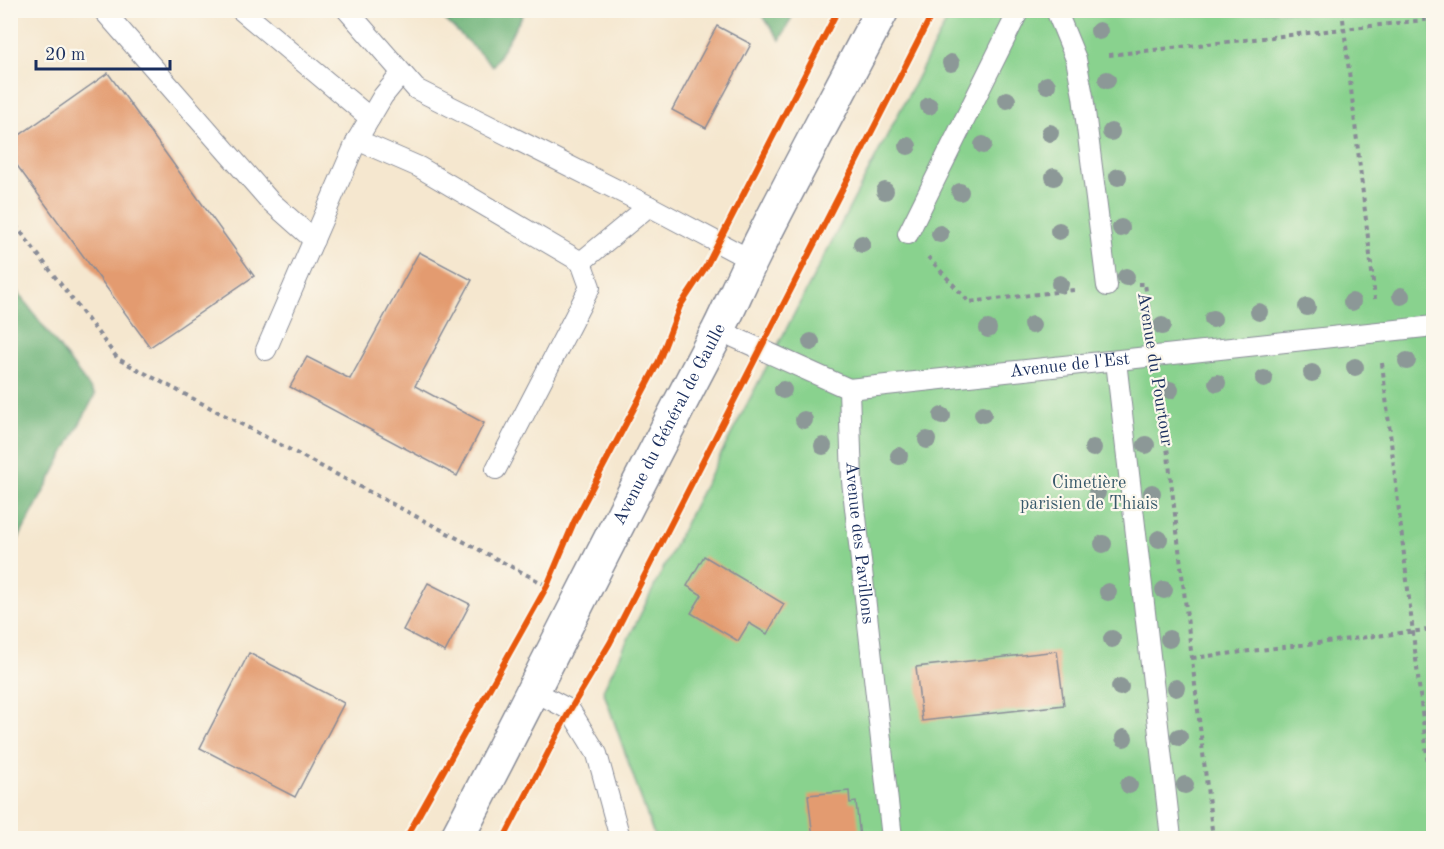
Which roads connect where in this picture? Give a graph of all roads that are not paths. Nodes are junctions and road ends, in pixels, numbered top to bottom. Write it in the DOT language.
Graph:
graph roads {
  1 [pos="103,10"];
  2 [pos="241,10"];
  3 [pos="347,10"];
  4 [pos="882,10"];
  5 [pos="1019,10"];
  6 [pos="1056,10"];
  7 [pos="402,74"];
  8 [pos="370,118"];
  9 [pos="357,140"];
  10 [pos="649,206"];
  11 [pos="908,234"];
  12 [pos="314,240"];
  13 [pos="751,260"];
  14 [pos="581,262"];
  15 [pos="1107,286"];
  16 [pos="1434,326"];
  17 [pos="718,330"];
  18 [pos="266,350"];
  19 [pos="1116,361"];
  20 [pos="849,390"];
  21 [pos="496,469"];
  22 [pos="532,690"];
  23 [pos="457,838"];
  24 [pos="620,838"];
  25 [pos="892,838"];
  26 [pos="1171,838"];
  1 -- 12 [label="lane"];
  2 -- 8 [label="lane"];
  3 -- 7 [label="lane"];
  4 -- 13 [label="main road, Avenue du Général de Gaulle"];
  5 -- 11 [label="lane"];
  6 -- 15 [label="lane, Avenue du Pourtour"];
  7 -- 8 [label="lane"];
  7 -- 10 [label="lane"];
  8 -- 9 [label="lane"];
  9 -- 12 [label="lane"];
  9 -- 14 [label="lane"];
  10 -- 13 [label="lane"];
  10 -- 14 [label="lane"];
  12 -- 18 [label="lane"];
  13 -- 17 [label="main road, Avenue du Général de Gaulle"];
  14 -- 21 [label="lane"];
  16 -- 19 [label="lane, Avenue de l'Est"];
  17 -- 20 [label="lane"];
  17 -- 22 [label="main road, Avenue du Général de Gaulle"];
  19 -- 20 [label="lane, Avenue de l'Est"];
  19 -- 26 [label="lane, Avenue du Pourtour"];
  20 -- 25 [label="lane, Avenue des Pavillons"];
  22 -- 23 [label="main road, Avenue du Général de Gaulle"];
  22 -- 24 [label="lane"];
}
